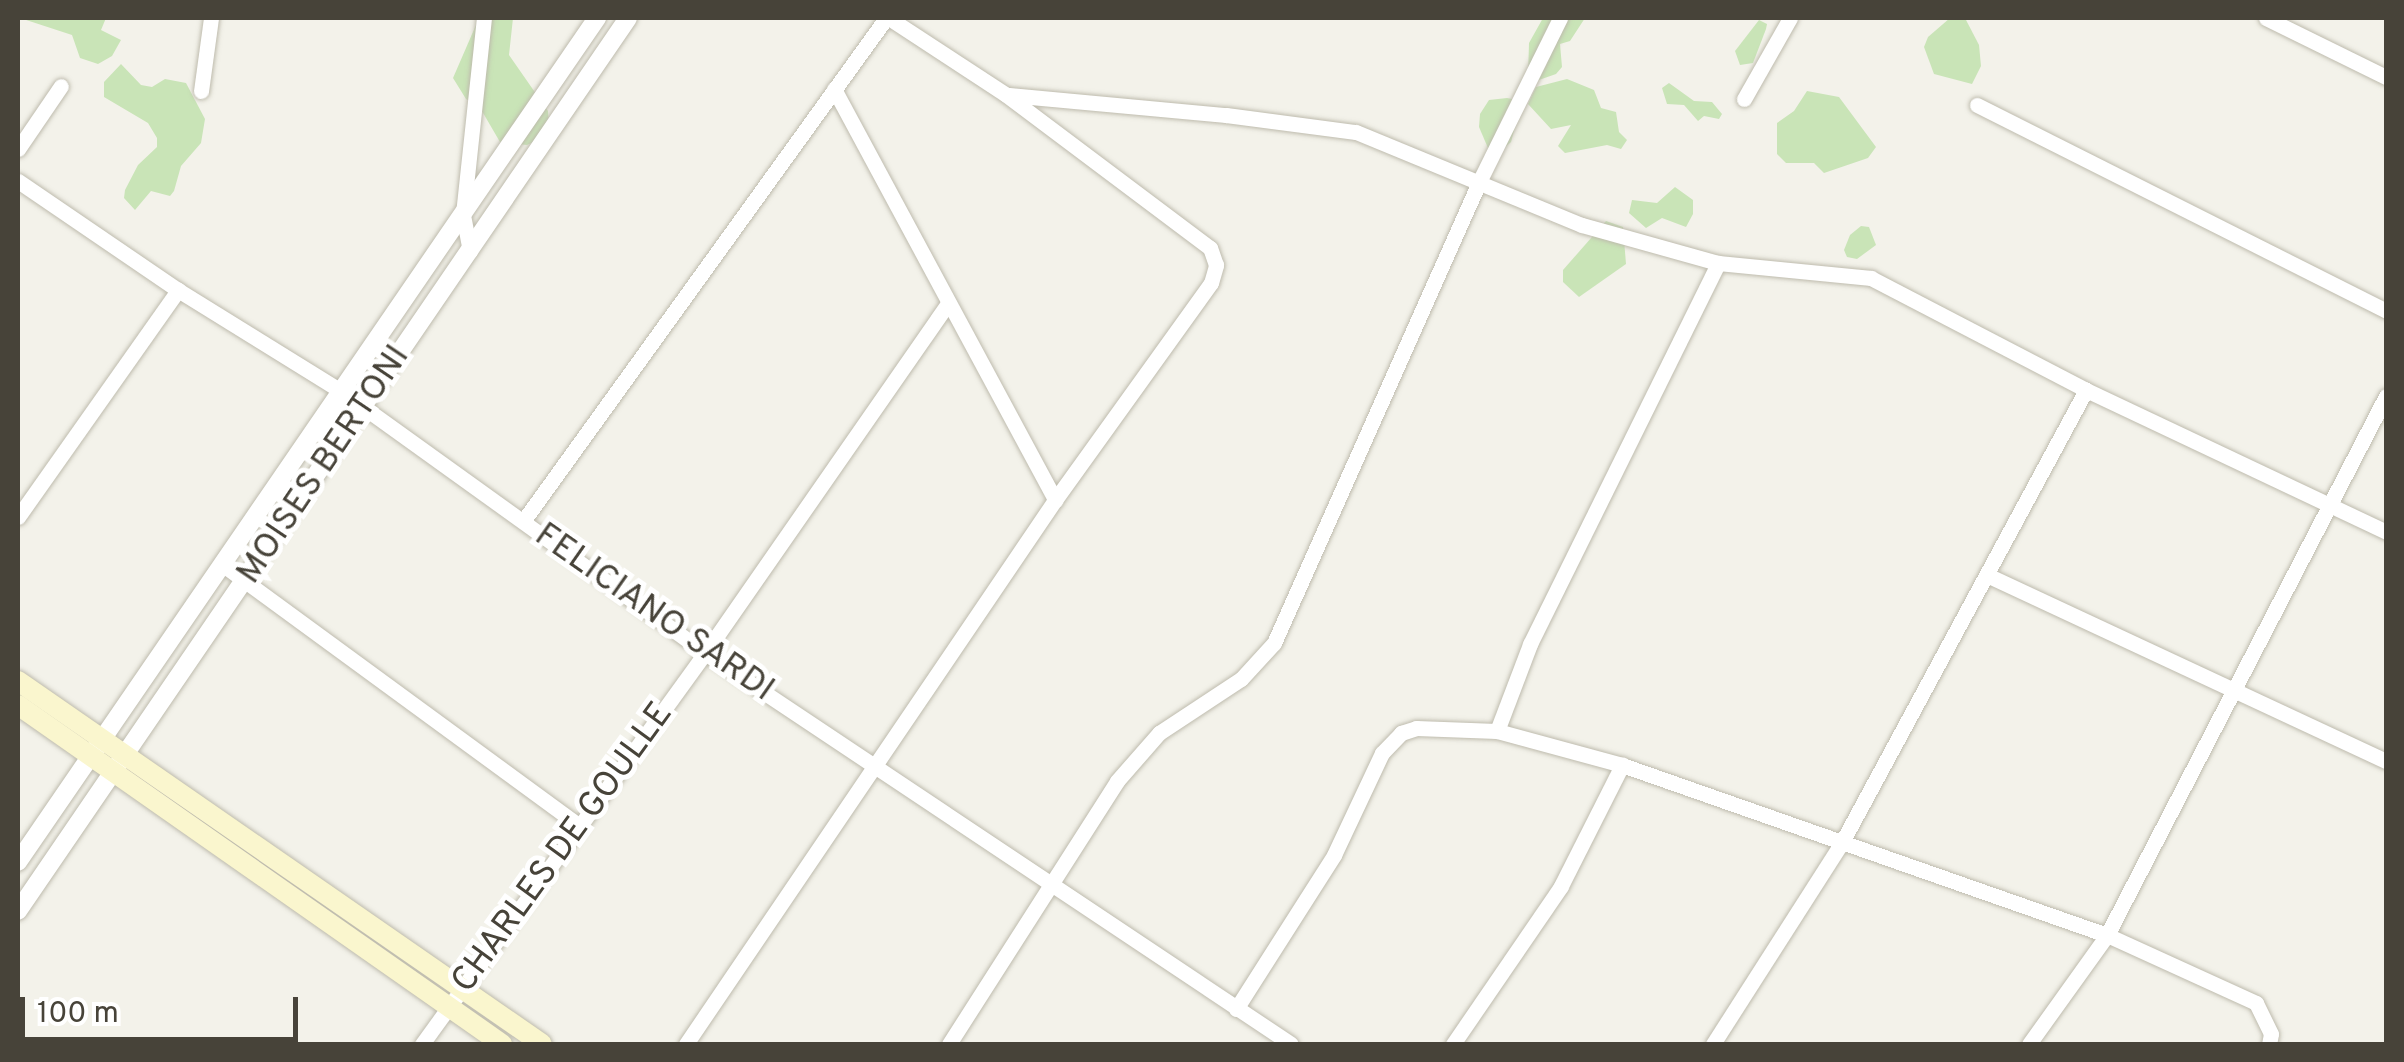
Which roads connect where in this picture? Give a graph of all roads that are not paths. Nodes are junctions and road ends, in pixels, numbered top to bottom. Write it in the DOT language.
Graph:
graph roads {
  1 [pos="211,18"];
  2 [pos="484,18"];
  3 [pos="597,18"];
  4 [pos="628,18"];
  5 [pos="888,18"];
  6 [pos="1560,18"];
  7 [pos="1790,18"];
  8 [pos="2266,18"];
  9 [pos="2386,78"];
  10 [pos="60,86"];
  11 [pos="834,89"];
  12 [pos="200,92"];
  13 [pos="1006,94"];
  14 [pos="1744,98"];
  15 [pos="1977,105"];
  16 [pos="18,149"];
  17 [pos="18,180"];
  18 [pos="1480,180"];
  19 [pos="464,214"];
  20 [pos="470,251"];
  21 [pos="1718,263"];
  22 [pos="178,290"];
  23 [pos="948,304"];
  24 [pos="2386,311"];
  25 [pos="2086,390"];
  26 [pos="342,392"];
  27 [pos="2386,396"];
  28 [pos="363,408"];
  29 [pos="1055,500"];
  30 [pos="2329,506"];
  31 [pos="18,517"];
  32 [pos="524,520"];
  33 [pos="2386,532"];
  34 [pos="224,565"];
  35 [pos="1987,576"];
  36 [pos="246,580"];
  37 [pos="705,653"];
  38 [pos="18,681"];
  39 [pos="2237,690"];
  40 [pos="18,704"];
  41 [pos="1497,731"];
  42 [pos="98,747"];
  43 [pos="2386,761"];
  44 [pos="120,764"];
  45 [pos="1622,764"];
  46 [pos="878,767"];
  47 [pos="580,826"];
  48 [pos="1841,844"];
  49 [pos="18,862"];
  50 [pos="1051,888"];
  51 [pos="18,911"];
  52 [pos="2107,934"];
  53 [pos="454,997"];
  54 [pos="1236,1008"];
  55 [pos="422,1044"];
  56 [pos="502,1044"];
  57 [pos="542,1044"];
  58 [pos="686,1044"];
  59 [pos="949,1044"];
  60 [pos="1291,1044"];
  61 [pos="1452,1044"];
  62 [pos="1713,1044"];
  63 [pos="2029,1044"];
  64 [pos="2269,1044"];
  1 -- 12 [label="street"];
  2 -- 19 [label="street"];
  3 -- 19 [label="street, MOISES BERTONI"];
  4 -- 20 [label="street, MOISES BERTONI"];
  5 -- 11 [label="street"];
  5 -- 13 [label="street"];
  6 -- 18 [label="street"];
  7 -- 14 [label="street"];
  8 -- 9 [label="street"];
  10 -- 16 [label="street"];
  11 -- 23 [label="street"];
  11 -- 32 [label="street"];
  13 -- 18 [label="street"];
  13 -- 29 [label="street"];
  15 -- 24 [label="street"];
  17 -- 22 [label="street, FELICIANO SARDI"];
  18 -- 21 [label="street"];
  18 -- 50 [label="street"];
  19 -- 20 [label="street"];
  19 -- 26 [label="street, MOISES BERTONI"];
  20 -- 28 [label="street, MOISES BERTONI"];
  21 -- 25 [label="street"];
  21 -- 41 [label="street"];
  22 -- 26 [label="street, FELICIANO SARDI"];
  22 -- 31 [label="street"];
  23 -- 29 [label="street"];
  23 -- 37 [label="street, CHARLES DE GOULLE"];
  25 -- 30 [label="street"];
  25 -- 35 [label="street"];
  26 -- 28 [label="street, FELICIANO SARDI"];
  26 -- 34 [label="street, MOISES BERTONI"];
  27 -- 30 [label="street"];
  28 -- 32 [label="street, FELICIANO SARDI"];
  28 -- 36 [label="street, MOISES BERTONI"];
  29 -- 46 [label="street"];
  30 -- 33 [label="street"];
  30 -- 39 [label="street"];
  32 -- 37 [label="street, FELICIANO SARDI"];
  34 -- 36 [label="street"];
  34 -- 42 [label="street, MOISES BERTONI"];
  35 -- 39 [label="street"];
  35 -- 48 [label="street"];
  36 -- 44 [label="street, MOISES BERTONI"];
  36 -- 47 [label="street"];
  37 -- 46 [label="street, FELICIANO SARDI"];
  37 -- 47 [label="street, CHARLES DE GOULLE"];
  38 -- 42 [label="main road"];
  39 -- 43 [label="street"];
  39 -- 52 [label="street"];
  40 -- 42 [label="main road"];
  41 -- 45 [label="street"];
  41 -- 54 [label="street"];
  42 -- 44 [label="main road"];
  42 -- 49 [label="street, MOISES BERTONI"];
  44 -- 51 [label="street, MOISES BERTONI"];
  44 -- 53 [label="main road"];
  45 -- 48 [label="street"];
  45 -- 61 [label="street"];
  46 -- 50 [label="street, FELICIANO SARDI"];
  46 -- 58 [label="street"];
  47 -- 53 [label="street, CHARLES DE GOULLE"];
  48 -- 52 [label="street"];
  48 -- 62 [label="street"];
  50 -- 54 [label="street, FELICIANO SARDI"];
  50 -- 59 [label="street"];
  52 -- 63 [label="street"];
  52 -- 64 [label="street"];
  53 -- 55 [label="street, CHARLES DE GOULLE"];
  53 -- 56 [label="main road"];
  53 -- 57 [label="main road"];
  54 -- 60 [label="street, FELICIANO SARDI"];
}
